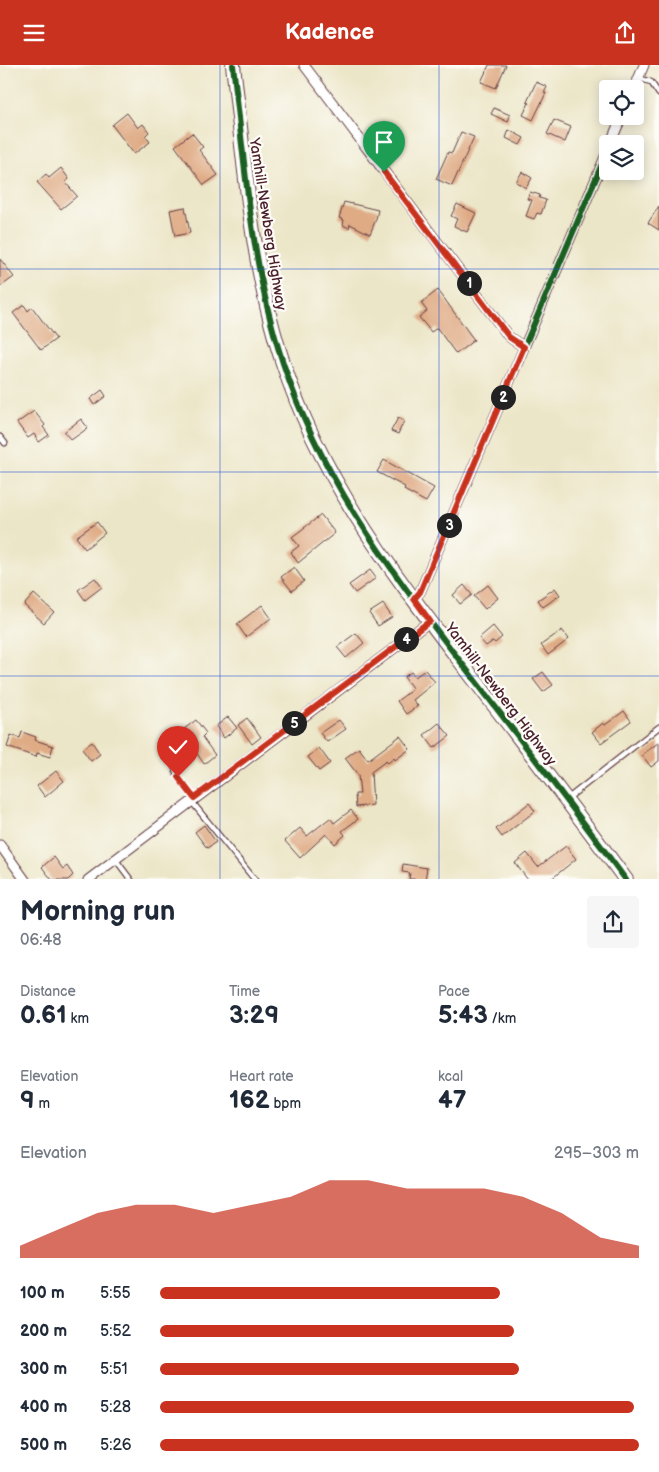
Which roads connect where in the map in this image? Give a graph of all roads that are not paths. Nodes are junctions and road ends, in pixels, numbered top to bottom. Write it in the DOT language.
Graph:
graph roads {
  1 [pos="233,65"];
  2 [pos="304,65"];
  3 [pos="644,65"];
  4 [pos="638,78"];
  5 [pos="659,94"];
  6 [pos="599,171"];
  7 [pos="524,347"];
  8 [pos="0,437"];
  9 [pos="5,443"];
  10 [pos="414,599"];
  11 [pos="430,621"];
  12 [pos="659,727"];
  13 [pos="175,740"];
  14 [pos="192,800"];
  15 [pos="566,800"];
  16 [pos="0,845"];
  17 [pos="115,859"];
  18 [pos="25,879"];
  19 [pos="88,879"];
  20 [pos="131,879"];
  21 [pos="255,879"];
  22 [pos="626,879"];
  1 -- 10 [label="main road, Yamhill-Newberg Highway"];
  2 -- 7 [label="street"];
  3 -- 4 [label="street"];
  4 -- 5 [label="lane"];
  6 -- 7 [label="street"];
  7 -- 10 [label="street"];
  8 -- 9 [label="lane"];
  10 -- 11 [label="main road, Yamhill-Newberg Highway"];
  11 -- 14 [label="street"];
  11 -- 15 [label="main road, Yamhill-Newberg Highway"];
  12 -- 15 [label="lane"];
  13 -- 14 [label="lane"];
  14 -- 17 [label="street"];
  14 -- 21 [label="lane"];
  15 -- 22 [label="main road, Yamhill-Newberg Highway"];
  16 -- 18 [label="street"];
  17 -- 19 [label="street"];
  17 -- 20 [label="lane"];
}
